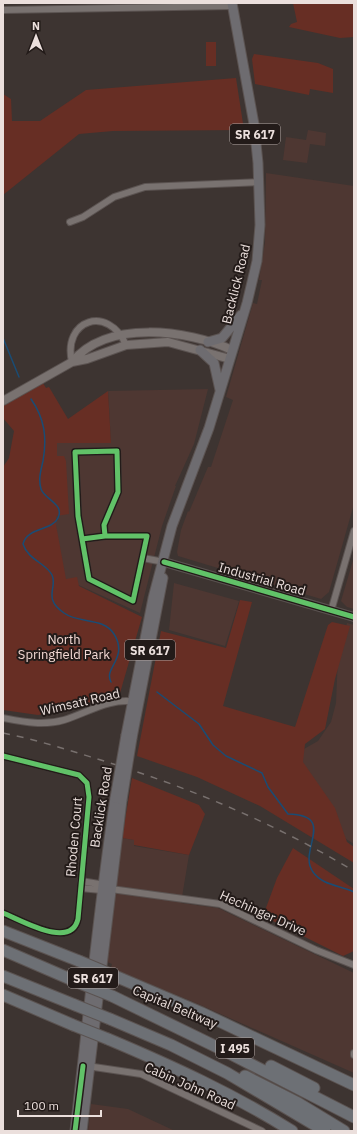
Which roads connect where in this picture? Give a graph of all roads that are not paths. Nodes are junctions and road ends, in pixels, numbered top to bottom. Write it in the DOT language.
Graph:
graph roads {
  1 [pos="232,4"];
  2 [pos="3,10"];
  3 [pos="259,182"];
  4 [pos="70,222"];
  5 [pos="244,311"];
  6 [pos="122,335"];
  7 [pos="208,342"];
  8 [pos="126,345"];
  9 [pos="200,350"];
  10 [pos="231,354"];
  11 [pos="72,362"];
  12 [pos="220,394"];
  13 [pos="3,401"];
  14 [pos="354,531"];
  15 [pos="105,536"];
  16 [pos="82,539"];
  17 [pos="143,558"];
  18 [pos="164,562"];
  19 [pos="331,611"];
  20 [pos="354,617"];
  21 [pos="136,702"];
  22 [pos="3,718"];
  23 [pos="3,756"];
  24 [pos="118,799"];
  25 [pos="81,881"];
  26 [pos="102,887"];
  27 [pos="81,888"];
  28 [pos="111,889"];
  29 [pos="3,913"];
  30 [pos="3,932"];
  31 [pos="3,950"];
  32 [pos="354,965"];
  33 [pos="3,976"];
  34 [pos="3,996"];
  35 [pos="112,996"];
  36 [pos="171,1045"];
  37 [pos="87,1066"];
  38 [pos="319,1069"];
  39 [pos="354,1085"];
  40 [pos="354,1089"];
  41 [pos="354,1109"];
  42 [pos="354,1117"];
  43 [pos="75,1131"];
  44 [pos="82,1131"];
  45 [pos="262,1131"];
  46 [pos="292,1131"];
  47 [pos="325,1131"];
  48 [pos="344,1131"];
  1 -- 2 [label="street"];
  1 -- 3 [label="main road, Backlick Road / SR 617"];
  3 -- 4 [label="street"];
  3 -- 5 [label="main road, Backlick Road / SR 617"];
  5 -- 7 [label="main road"];
  5 -- 10 [label="main road, Backlick Road / SR 617"];
  6 -- 7 [label="street"];
  6 -- 8 [label="street"];
  6 -- 11 [label="street"];
  6 -- 11 [label="street"];
  7 -- 10 [label="street"];
  8 -- 9 [label="street"];
  8 -- 11 [label="street"];
  9 -- 10 [label="street"];
  9 -- 12 [label="main road"];
  10 -- 12 [label="main road, Backlick Road / SR 617"];
  11 -- 13 [label="street"];
  12 -- 18 [label="main road, Backlick Road / SR 617"];
  14 -- 19 [label="street"];
  15 -- 16 [label="street"];
  15 -- 16 [label="street"];
  15 -- 17 [label="street"];
  16 -- 17 [label="street"];
  17 -- 18 [label="street"];
  18 -- 19 [label="street, Industrial Road"];
  18 -- 21 [label="main road, Backlick Road / SR 617"];
  19 -- 20 [label="street, Industrial Road"];
  21 -- 22 [label="street, Wimsatt Road"];
  21 -- 24 [label="main road, Backlick Road / SR 617, bridge"];
  23 -- 25 [label="street, Rhoden Court"];
  24 -- 26 [label="main road, Backlick Road / SR 617"];
  24 -- 28 [label="main road, Backlick Road / SR 617"];
  25 -- 26 [label="street"];
  25 -- 27 [label="street, Rhoden Court"];
  26 -- 27 [label="street"];
  26 -- 28 [label="street"];
  26 -- 37 [label="main road, Backlick Road / SR 617"];
  27 -- 29 [label="street, Rhoden Court"];
  28 -- 32 [label="street, Hechinger Drive"];
  28 -- 37 [label="main road, Backlick Road / SR 617"];
  30 -- 38 [label="highway, bridge"];
  31 -- 35 [label="highway, Capital Beltway / I 495, bridge"];
  33 -- 36 [label="highway, I 495, bridge"];
  34 -- 46 [label="highway, bridge"];
  35 -- 41 [label="highway, Capital Beltway / I 495"];
  35 -- 42 [label="highway"];
  36 -- 47 [label="highway, I 495"];
  36 -- 48 [label="highway"];
  37 -- 43 [label="main road, Backlick Road"];
  37 -- 44 [label="main road, Backlick Road / SR 617"];
  37 -- 45 [label="street, Cabin John Road"];
  38 -- 39 [label="highway"];
  38 -- 40 [label="highway"];
}
